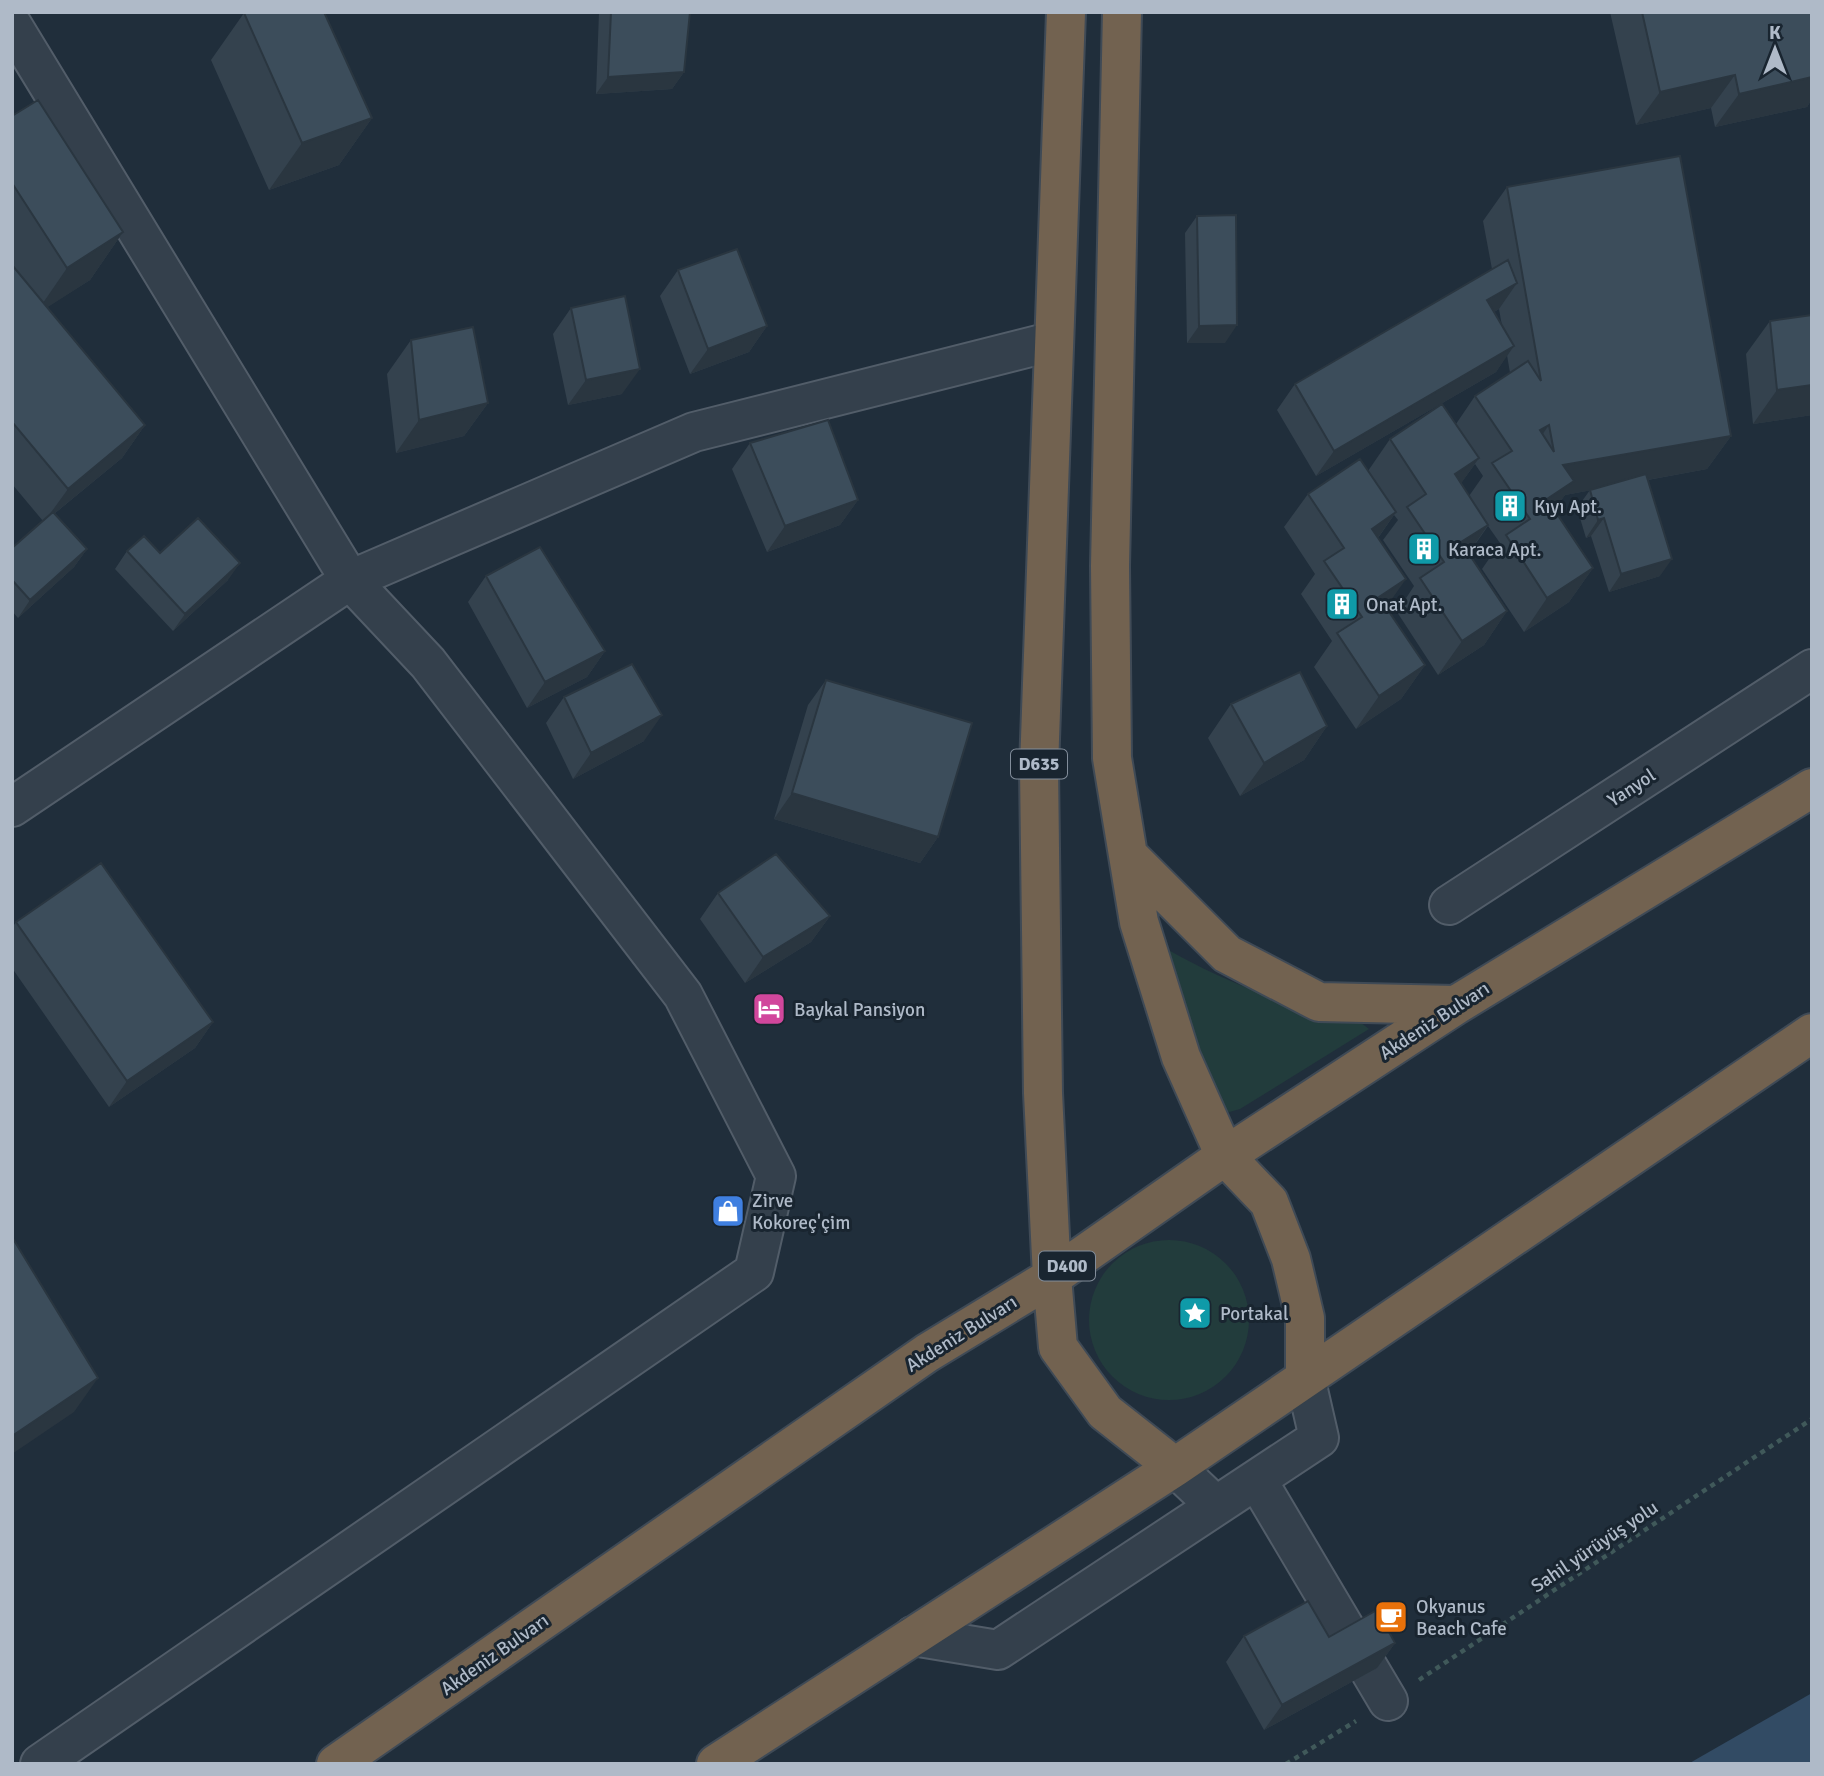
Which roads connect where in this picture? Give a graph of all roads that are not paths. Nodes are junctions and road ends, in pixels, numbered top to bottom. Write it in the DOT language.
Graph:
graph roads {
  1 [pos="31,12"];
  2 [pos="1066,12"];
  3 [pos="1122,12"];
  4 [pos="12,16"];
  5 [pos="12,25"];
  6 [pos="1054,341"];
  7 [pos="350,580"];
  8 [pos="1812,669"];
  9 [pos="1812,788"];
  10 [pos="12,807"];
  11 [pos="1128,855"];
  12 [pos="1449,905"];
  13 [pos="1456,1005"];
  14 [pos="1812,1033"];
  15 [pos="1225,1156"];
  16 [pos="1052,1277"];
  17 [pos="1305,1377"];
  18 [pos="1175,1467"];
  19 [pos="1256,1480"];
  20 [pos="1216,1506"];
  21 [pos="913,1636"];
  22 [pos="1388,1701"];
  23 [pos="40,1764"];
  24 [pos="336,1764"];
  25 [pos="716,1764"];
  1 -- 4 [label="street"];
  2 -- 6 [label="highway, D635"];
  3 -- 11 [label="highway"];
  5 -- 7 [label="street"];
  6 -- 7 [label="street"];
  6 -- 16 [label="highway, D635"];
  7 -- 10 [label="street"];
  7 -- 23 [label="street"];
  8 -- 12 [label="street, Yanyol"];
  9 -- 13 [label="highway, Akdeniz Bulvarı / D400"];
  11 -- 13 [label="highway"];
  11 -- 15 [label="highway"];
  13 -- 15 [label="highway, Akdeniz Bulvarı / D400"];
  14 -- 17 [label="highway"];
  15 -- 16 [label="highway, Akdeniz Bulvarı / D400"];
  15 -- 17 [label="highway"];
  16 -- 18 [label="highway, D635"];
  16 -- 24 [label="highway, Akdeniz Bulvarı / D400"];
  17 -- 18 [label="highway"];
  17 -- 19 [label="street"];
  18 -- 20 [label="street"];
  18 -- 21 [label="highway"];
  19 -- 20 [label="street"];
  19 -- 22 [label="street"];
  20 -- 21 [label="street"];
  21 -- 25 [label="highway"];
}
